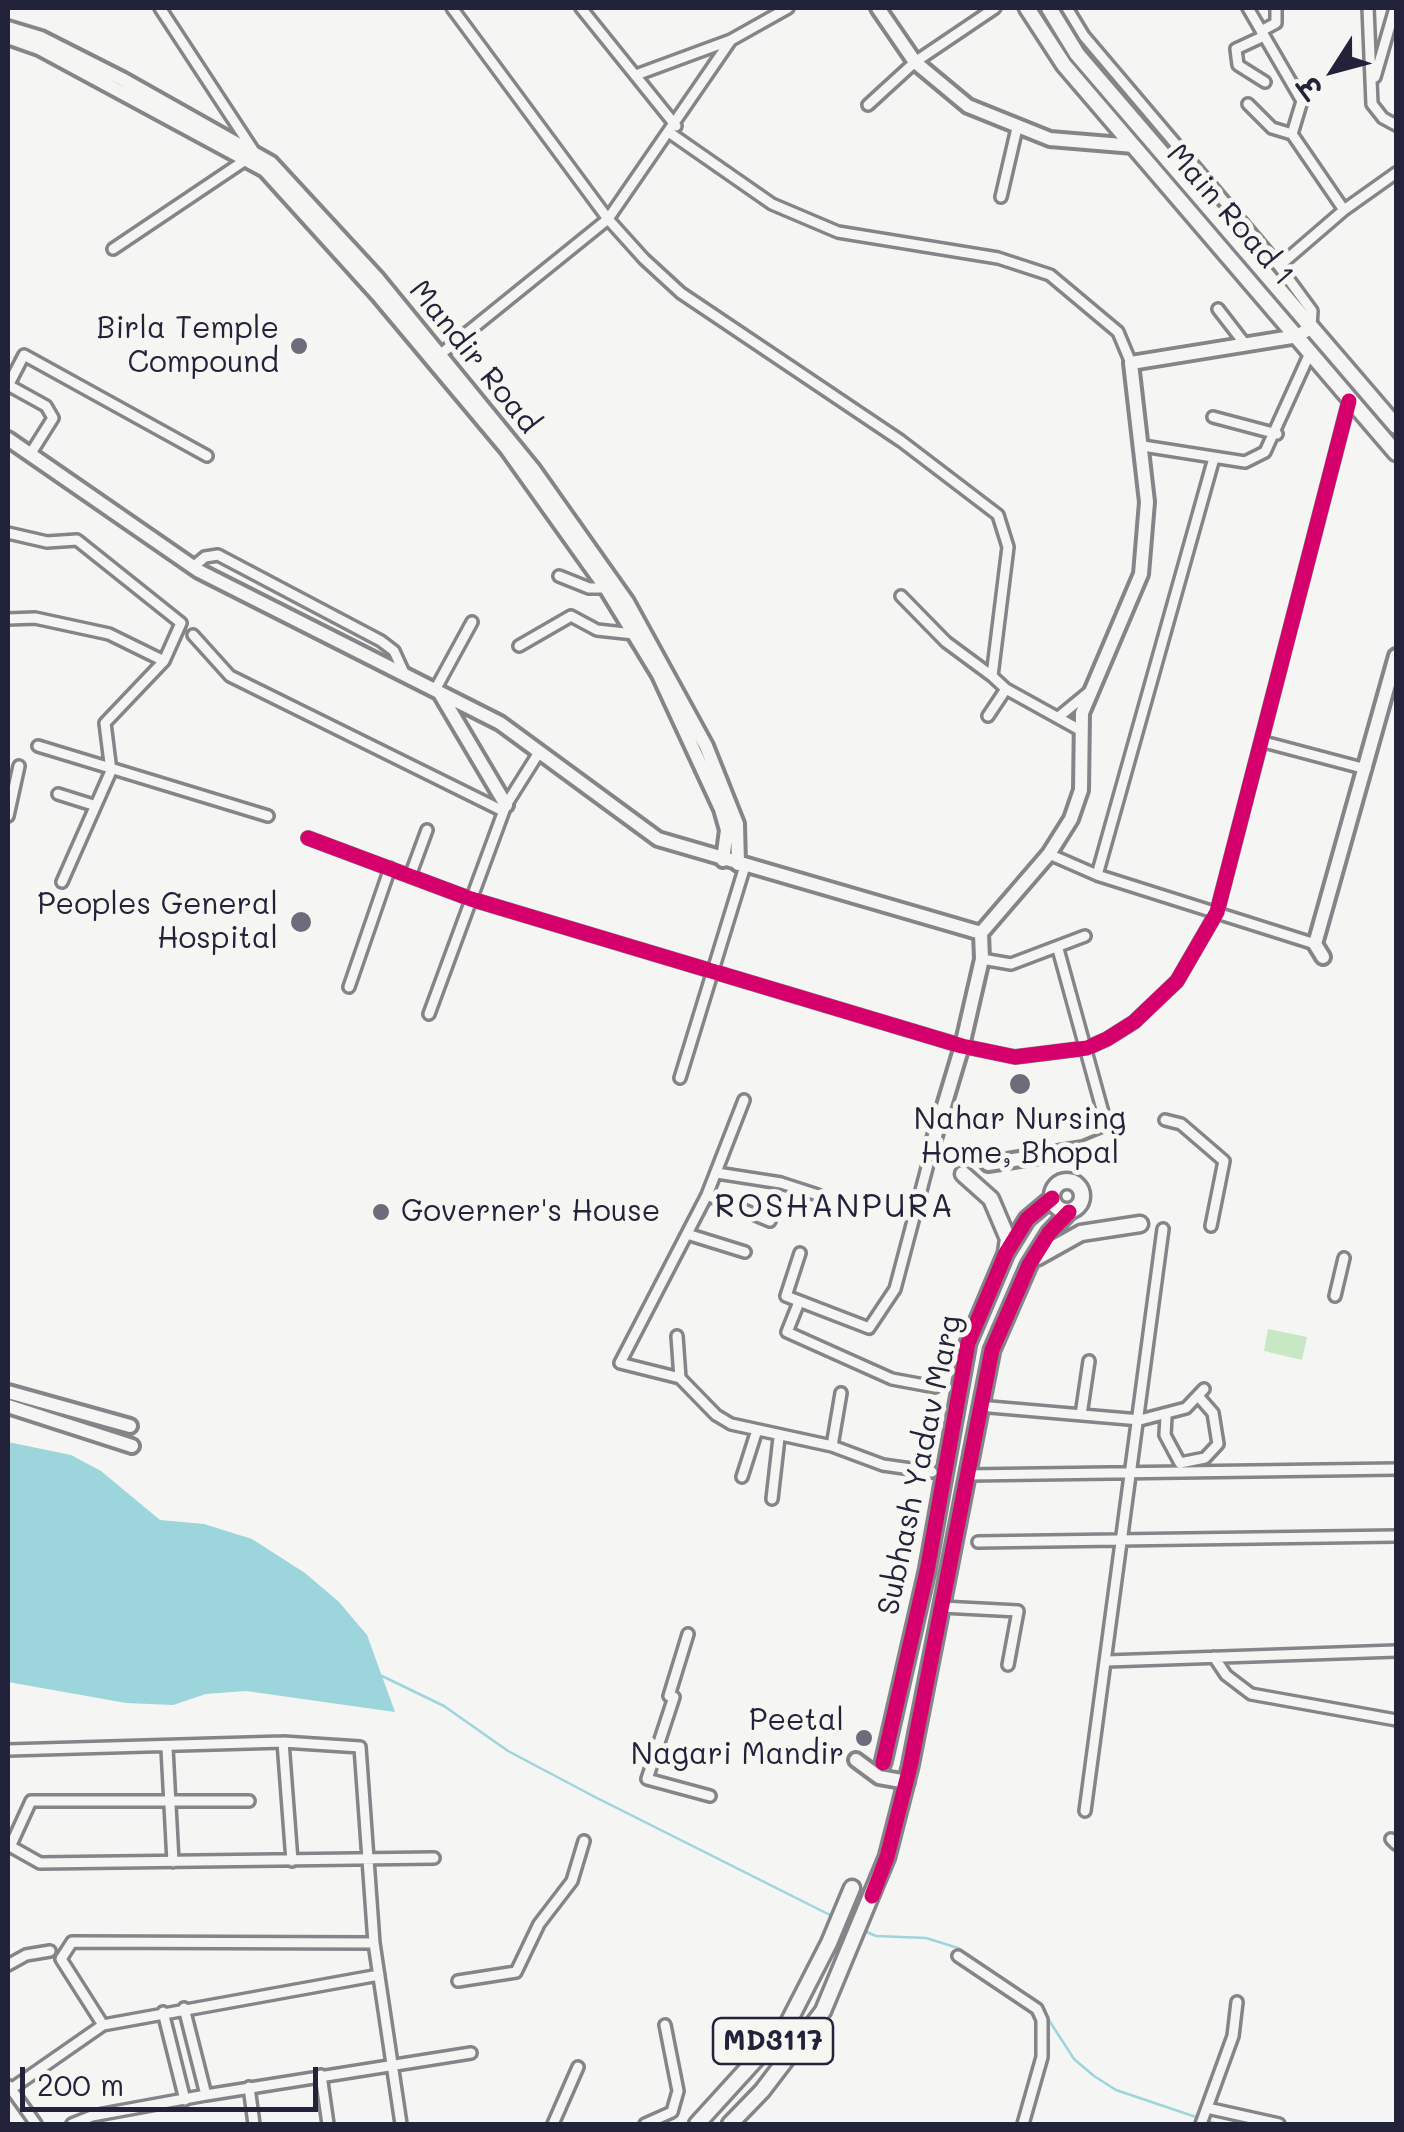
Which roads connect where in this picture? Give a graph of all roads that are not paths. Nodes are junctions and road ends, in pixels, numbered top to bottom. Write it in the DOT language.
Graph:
graph roads {
  1 [pos="160,8"];
  2 [pos="452,8"];
  3 [pos="581,8"];
  4 [pos="788,8"];
  5 [pos="878,8"];
  6 [pos="995,8"];
  7 [pos="1027,8"];
  8 [pos="1049,8"];
  9 [pos="1066,8"];
  10 [pos="1248,8"];
  11 [pos="1276,8"];
  12 [pos="1368,8"];
  13 [pos="1395,8"];
  14 [pos="8,28"];
  15 [pos="1263,34"];
  16 [pos="8,37"];
  17 [pos="732,40"];
  18 [pos="915,62"];
  19 [pos="636,76"];
  20 [pos="1265,82"];
  21 [pos="1373,84"];
  22 [pos="1248,104"];
  23 [pos="868,105"];
  24 [pos="1396,125"];
  25 [pos="1017,128"];
  26 [pos="673,130"];
  27 [pos="1292,134"];
  28 [pos="1134,146"];
  29 [pos="251,156"];
  30 [pos="1396,173"];
  31 [pos="1001,196"];
  32 [pos="1344,210"];
  33 [pos="608,219"];
  34 [pos="113,249"];
  35 [pos="1279,266"];
  36 [pos="1218,309"];
  37 [pos="1305,332"];
  38 [pos="1245,344"];
  39 [pos="442,353"];
  40 [pos="1310,353"];
  41 [pos="1131,363"];
  42 [pos="8,386"];
  43 [pos="1349,402"];
  44 [pos="1213,416"];
  45 [pos="1396,426"];
  46 [pos="1277,434"];
  47 [pos="8,439"];
  48 [pos="1143,446"];
  49 [pos="31,453"];
  50 [pos="1396,453"];
  51 [pos="207,456"];
  52 [pos="1214,458"];
  53 [pos="8,533"];
  54 [pos="192,567"];
  55 [pos="559,576"];
  56 [pos="606,588"];
  57 [pos="902,596"];
  58 [pos="8,618"];
  59 [pos="472,622"];
  60 [pos="634,634"];
  61 [pos="193,635"];
  62 [pos="519,646"];
  63 [pos="1396,656"];
  64 [pos="164,661"];
  65 [pos="406,675"];
  66 [pos="992,676"];
  67 [pos="1006,689"];
  68 [pos="437,691"];
  69 [pos="1089,692"];
  70 [pos="988,716"];
  71 [pos="1060,716"];
  72 [pos="1080,730"];
  73 [pos="1264,742"];
  74 [pos="38,746"];
  75 [pos="538,754"];
  76 [pos="20,766"];
  77 [pos="1366,769"];
  78 [pos="111,770"];
  79 [pos="58,794"];
  80 [pos="93,806"];
  81 [pos="504,808"];
  82 [pos="8,816"];
  83 [pos="268,816"];
  84 [pos="428,830"];
  85 [pos="308,838"];
  86 [pos="1049,854"];
  87 [pos="735,864"];
  88 [pos="390,868"];
  89 [pos="1097,875"];
  90 [pos="410,876"];
  91 [pos="62,882"];
  92 [pos="471,898"];
  93 [pos="1217,912"];
  94 [pos="982,933"];
  95 [pos="1084,936"];
  96 [pos="1314,944"];
  97 [pos="1058,949"];
  98 [pos="1324,957"];
  99 [pos="982,959"];
  100 [pos="712,972"];
  101 [pos="349,987"];
  102 [pos="429,1014"];
  103 [pos="962,1046"];
  104 [pos="1087,1048"];
  105 [pos="680,1078"];
  106 [pos="744,1100"];
  107 [pos="1165,1120"];
  108 [pos="1110,1138"];
  109 [pos="931,1149"];
  110 [pos="928,1164"];
  111 [pos="988,1164"];
  112 [pos="717,1174"];
  113 [pos="963,1174"];
  114 [pos="707,1194"];
  115 [pos="818,1194"];
  116 [pos="1052,1198"];
  117 [pos="1069,1212"];
  118 [pos="770,1221"];
  119 [pos="1140,1224"];
  120 [pos="1212,1226"];
  121 [pos="1164,1229"];
  122 [pos="687,1234"];
  123 [pos="745,1252"];
  124 [pos="1006,1252"];
  125 [pos="800,1253"];
  126 [pos="1344,1258"];
  127 [pos="1028,1265"];
  128 [pos="1336,1296"];
  129 [pos="799,1302"];
  130 [pos="678,1336"];
  131 [pos="1090,1362"];
  132 [pos="680,1378"];
  133 [pos="934,1388"];
  134 [pos="8,1392"];
  135 [pos="841,1393"];
  136 [pos="8,1406"];
  137 [pos="990,1408"];
  138 [pos="1081,1415"];
  139 [pos="1166,1416"];
  140 [pos="1140,1420"];
  141 [pos="130,1426"];
  142 [pos="757,1430"];
  143 [pos="779,1438"];
  144 [pos="132,1446"];
  145 [pos="832,1446"];
  146 [pos="1396,1469"];
  147 [pos="932,1472"];
  148 [pos="1134,1473"];
  149 [pos="968,1475"];
  150 [pos="742,1477"];
  151 [pos="772,1499"];
  152 [pos="1396,1536"];
  153 [pos="1125,1539"];
  154 [pos="978,1542"];
  155 [pos="942,1607"];
  156 [pos="688,1634"];
  157 [pos="1396,1652"];
  158 [pos="1214,1658"];
  159 [pos="1107,1661"];
  160 [pos="1008,1665"];
  161 [pos="1396,1720"];
  162 [pos="283,1742"];
  163 [pos="167,1748"];
  164 [pos="8,1750"];
  165 [pos="883,1763"];
  166 [pos="907,1782"];
  167 [pos="710,1796"];
  168 [pos="249,1801"];
  169 [pos="170,1802"];
  170 [pos="1085,1812"];
  171 [pos="584,1841"];
  172 [pos="9,1846"];
  173 [pos="434,1858"];
  174 [pos="292,1861"];
  175 [pos="366,1861"];
  176 [pos="174,1862"];
  177 [pos="852,1888"];
  178 [pos="374,1943"];
  179 [pos="50,1951"];
  180 [pos="958,1956"];
  181 [pos="8,1966"];
  182 [pos="379,1974"];
  183 [pos="458,1981"];
  184 [pos="1237,2002"];
  185 [pos="184,2008"];
  186 [pos="163,2012"];
  187 [pos="103,2024"];
  188 [pos="666,2026"];
  189 [pos="471,2053"];
  190 [pos="391,2062"];
  191 [pos="578,2067"];
  192 [pos="321,2074"];
  193 [pos="9,2087"];
  194 [pos="249,2088"];
  195 [pos="206,2095"];
  196 [pos="185,2100"];
  197 [pos="1203,2116"];
  198 [pos="36,2124"];
  199 [pos="72,2124"];
  200 [pos="254,2124"];
  201 [pos="328,2124"];
  202 [pos="401,2124"];
  203 [pos="553,2124"];
  204 [pos="645,2124"];
  205 [pos="698,2124"];
  206 [pos="730,2124"];
  207 [pos="1023,2124"];
  208 [pos="1279,2124"];
  1 -- 29 [label="street"];
  2 -- 33 [label="street"];
  3 -- 19 [label="street"];
  4 -- 17 [label="street"];
  5 -- 18 [label="street"];
  6 -- 18 [label="street"];
  7 -- 28 [label="main road, Main Road 1"];
  8 -- 37 [label="main road, Main Road 1"];
  9 -- 35 [label="street"];
  10 -- 15 [label="street"];
  11 -- 15 [label="street"];
  12 -- 21 [label="street"];
  13 -- 21 [label="street"];
  14 -- 29 [label="street, Mandir Road"];
  15 -- 20 [label="street"];
  15 -- 27 [label="street"];
  16 -- 29 [label="street, Mandir Road"];
  17 -- 19 [label="street"];
  17 -- 26 [label="street"];
  18 -- 23 [label="street"];
  18 -- 25 [label="street"];
  19 -- 26 [label="street"];
  21 -- 24 [label="street"];
  22 -- 27 [label="street"];
  25 -- 28 [label="street"];
  25 -- 31 [label="street"];
  26 -- 33 [label="street"];
  26 -- 41 [label="street"];
  27 -- 32 [label="street"];
  28 -- 37 [label="main road, Main Road 1"];
  29 -- 34 [label="street"];
  29 -- 39 [label="street, Mandir Road"];
  29 -- 56 [label="street, Mandir Road"];
  30 -- 32 [label="street"];
  32 -- 35 [label="street"];
  33 -- 39 [label="street"];
  33 -- 66 [label="street"];
  35 -- 37 [label="street"];
  36 -- 38 [label="street"];
  37 -- 38 [label="street"];
  37 -- 40 [label="main road, Main Road 1"];
  37 -- 45 [label="main road, Main Road 1"];
  38 -- 41 [label="street"];
  39 -- 87 [label="street, Mandir Road"];
  40 -- 43 [label="main road, Main Road 1"];
  40 -- 46 [label="street"];
  41 -- 48 [label="street"];
  42 -- 49 [label="street"];
  42 -- 51 [label="street"];
  43 -- 50 [label="main road, Main Road 1"];
  43 -- 73 [label="street"];
  44 -- 46 [label="street"];
  46 -- 52 [label="street"];
  47 -- 49 [label="street"];
  48 -- 52 [label="street"];
  48 -- 69 [label="street"];
  49 -- 54 [label="street"];
  52 -- 89 [label="street"];
  53 -- 64 [label="street"];
  54 -- 65 [label="street"];
  54 -- 65 [label="street"];
  55 -- 56 [label="street"];
  56 -- 60 [label="street, Mandir Road"];
  57 -- 66 [label="street"];
  58 -- 64 [label="street"];
  59 -- 68 [label="street"];
  60 -- 62 [label="street"];
  60 -- 87 [label="street, Mandir Road"];
  61 -- 81 [label="street"];
  63 -- 77 [label="street"];
  64 -- 78 [label="street"];
  65 -- 68 [label="street"];
  66 -- 67 [label="street"];
  67 -- 70 [label="street"];
  67 -- 71 [label="street"];
  68 -- 75 [label="street"];
  68 -- 81 [label="street"];
  69 -- 71 [label="street"];
  69 -- 72 [label="street"];
  71 -- 72 [label="street"];
  72 -- 86 [label="street"];
  73 -- 77 [label="street"];
  73 -- 93 [label="street"];
  74 -- 78 [label="street"];
  75 -- 81 [label="street"];
  75 -- 87 [label="street"];
  76 -- 82 [label="street"];
  77 -- 96 [label="street"];
  78 -- 80 [label="street"];
  78 -- 83 [label="street"];
  79 -- 80 [label="street"];
  80 -- 91 [label="street"];
  81 -- 92 [label="street"];
  84 -- 90 [label="street"];
  85 -- 88 [label="street"];
  86 -- 89 [label="street"];
  86 -- 94 [label="street"];
  87 -- 94 [label="street"];
  87 -- 100 [label="street"];
  88 -- 90 [label="street"];
  88 -- 101 [label="street"];
  89 -- 93 [label="street"];
  90 -- 92 [label="street"];
  92 -- 100 [label="street"];
  92 -- 102 [label="street"];
  93 -- 96 [label="street"];
  93 -- 104 [label="street"];
  94 -- 99 [label="street"];
  95 -- 97 [label="street"];
  96 -- 98 [label="street"];
  97 -- 99 [label="street"];
  97 -- 104 [label="street"];
  99 -- 103 [label="street"];
  100 -- 103 [label="street"];
  100 -- 105 [label="street"];
  103 -- 104 [label="street"];
  103 -- 109 [label="street"];
  104 -- 108 [label="street"];
  106 -- 112 [label="street"];
  107 -- 120 [label="street"];
  108 -- 111 [label="street"];
  110 -- 129 [label="street"];
  112 -- 114 [label="street"];
  112 -- 115 [label="street"];
  113 -- 124 [label="main road"];
  114 -- 118 [label="street"];
  114 -- 122 [label="street"];
  116 -- 117 [label="main road"];
  116 -- 117 [label="main road"];
  116 -- 124 [label="main road, Subhash Yadav Marg"];
  117 -- 127 [label="main road, Subhash Yadav Marg / MD3117"];
  119 -- 127 [label="main road"];
  121 -- 140 [label="street"];
  122 -- 123 [label="street"];
  122 -- 132 [label="street"];
  124 -- 165 [label="main road, Subhash Yadav Marg"];
  125 -- 129 [label="street"];
  126 -- 128 [label="street"];
  127 -- 149 [label="main road, Subhash Yadav Marg / MD3117"];
  129 -- 133 [label="street"];
  130 -- 132 [label="street"];
  131 -- 138 [label="street"];
  132 -- 142 [label="street"];
  134 -- 141 [label="street"];
  135 -- 145 [label="street"];
  136 -- 144 [label="street"];
  137 -- 138 [label="street"];
  138 -- 140 [label="street"];
  139 -- 139 [label="street"];
  139 -- 140 [label="street"];
  140 -- 148 [label="street"];
  142 -- 143 [label="street"];
  142 -- 150 [label="street"];
  143 -- 145 [label="street"];
  143 -- 151 [label="street"];
  145 -- 147 [label="street"];
  146 -- 148 [label="street"];
  148 -- 149 [label="street"];
  148 -- 153 [label="street"];
  149 -- 155 [label="main road, Subhash Yadav Marg / MD3117"];
  152 -- 153 [label="street"];
  153 -- 154 [label="street"];
  153 -- 159 [label="street"];
  155 -- 160 [label="street"];
  155 -- 166 [label="main road, Subhash Yadav Marg / MD3117"];
  156 -- 167 [label="street"];
  157 -- 158 [label="street"];
  158 -- 159 [label="street"];
  158 -- 161 [label="street"];
  159 -- 170 [label="street"];
  162 -- 163 [label="street"];
  162 -- 174 [label="street"];
  162 -- 175 [label="street"];
  163 -- 164 [label="street"];
  163 -- 169 [label="street"];
  165 -- 166 [label="street"];
  166 -- 206 [label="main road, Subhash Yadav Marg / MD3117"];
  168 -- 169 [label="street"];
  169 -- 172 [label="street"];
  169 -- 176 [label="street"];
  171 -- 183 [label="street"];
  172 -- 176 [label="street"];
  173 -- 175 [label="street"];
  174 -- 175 [label="street"];
  174 -- 176 [label="street"];
  175 -- 178 [label="street"];
  177 -- 205 [label="main road, MD3117"];
  178 -- 182 [label="street"];
  178 -- 187 [label="street"];
  179 -- 181 [label="street"];
  180 -- 207 [label="street"];
  182 -- 185 [label="street"];
  182 -- 190 [label="street"];
  184 -- 197 [label="street"];
  185 -- 186 [label="street"];
  185 -- 195 [label="street"];
  186 -- 187 [label="street"];
  186 -- 196 [label="street"];
  187 -- 193 [label="street"];
  188 -- 204 [label="street"];
  189 -- 190 [label="street"];
  190 -- 192 [label="street"];
  190 -- 202 [label="street"];
  191 -- 203 [label="street"];
  192 -- 194 [label="street"];
  192 -- 201 [label="street"];
  193 -- 198 [label="street"];
  194 -- 195 [label="street"];
  194 -- 200 [label="street"];
  195 -- 196 [label="street"];
  196 -- 199 [label="street"];
  197 -- 208 [label="street"];
}
